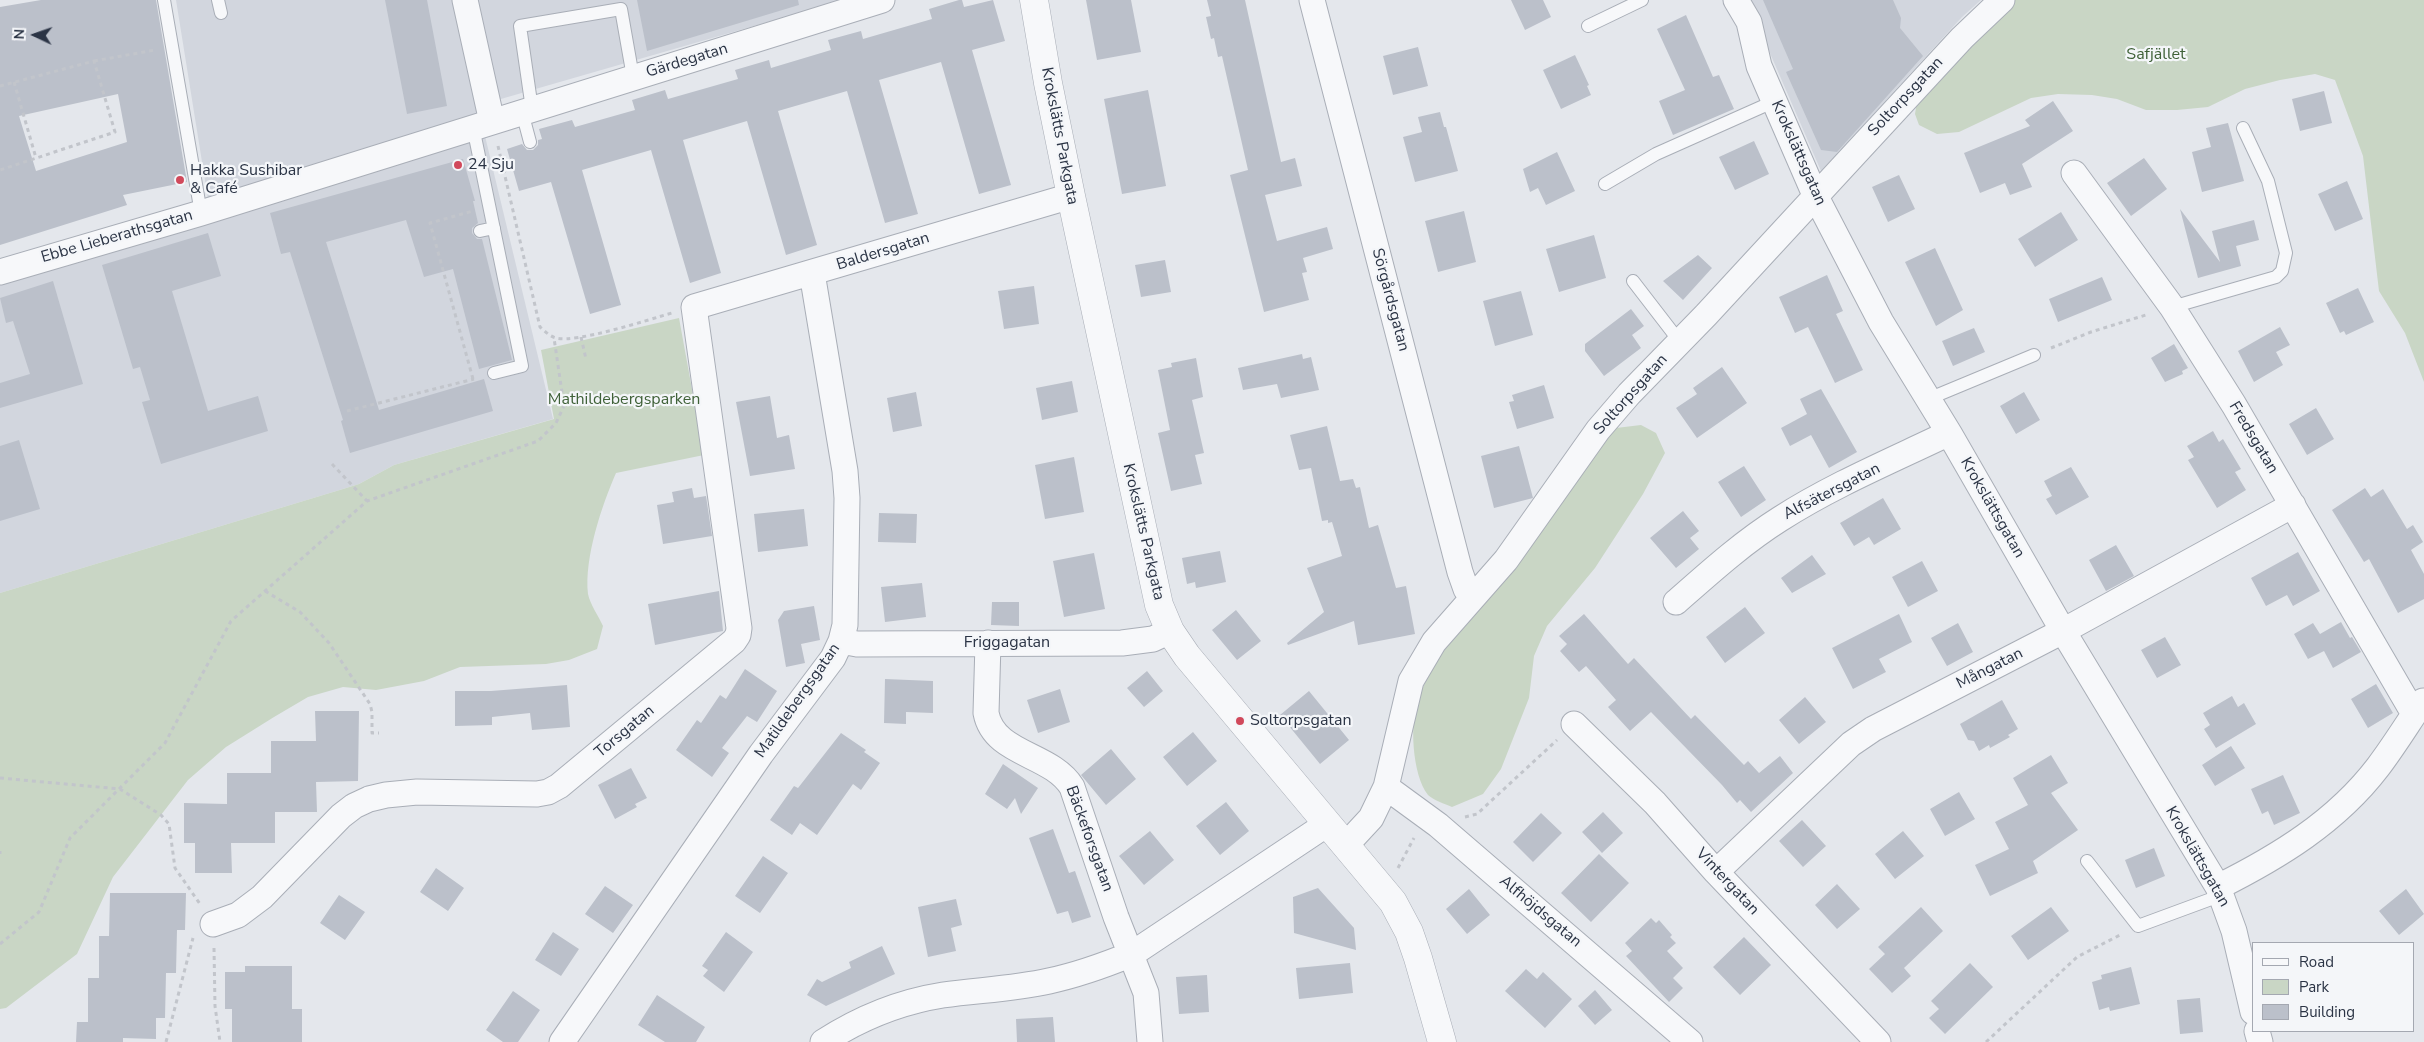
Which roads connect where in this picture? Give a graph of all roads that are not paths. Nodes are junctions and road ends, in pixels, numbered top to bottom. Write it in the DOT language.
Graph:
graph roads {
  1 [pos="164,0"];
  2 [pos="465,0"];
  3 [pos="882,0"];
  4 [pos="1034,0"];
  5 [pos="1312,0"];
  6 [pos="1642,0"];
  7 [pos="1736,0"];
  8 [pos="2002,0"];
  9 [pos="1588,26"];
  10 [pos="633,78"];
  11 [pos="1775,102"];
  12 [pos="527,110"];
  13 [pos="483,125"];
  14 [pos="2243,128"];
  15 [pos="530,142"];
  16 [pos="2074,173"];
  17 [pos="1605,184"];
  18 [pos="1815,195"];
  19 [pos="1071,196"];
  20 [pos="201,212"];
  21 [pos="494,228"];
  22 [pos="480,231"];
  23 [pos="0,272"];
  24 [pos="812,273"];
  25 [pos="1633,281"];
  26 [pos="694,307"];
  27 [pos="2172,307"];
  28 [pos="1680,342"];
  29 [pos="2034,355"];
  30 [pos="494,373"];
  31 [pos="1928,399"];
  32 [pos="1949,433"];
  33 [pos="2293,505"];
  34 [pos="1472,598"];
  35 [pos="1676,602"];
  36 [pos="1170,631"];
  37 [pos="2063,631"];
  38 [pos="841,641"];
  39 [pos="988,643"];
  40 [pos="2419,707"];
  41 [pos="1574,724"];
  42 [pos="1386,787"];
  43 [pos="1327,824"];
  44 [pos="1346,845"];
  45 [pos="2087,861"];
  46 [pos="1716,872"];
  47 [pos="2220,891"];
  48 [pos="213,924"];
  49 [pos="1132,954"];
  50 [pos="2252,1008"];
  51 [pos="562,1042"];
  52 [pos="823,1042"];
  53 [pos="1150,1042"];
  54 [pos="1442,1042"];
  55 [pos="1690,1042"];
  56 [pos="1878,1042"];
  1 -- 20 [label="lane"];
  2 -- 13 [label="street"];
  3 -- 10 [label="street, Gärdegatan"];
  4 -- 19 [label="street, Krokslätts Parkgata"];
  5 -- 34 [label="street, Sörgårdsgatan"];
  6 -- 9 [label="lane"];
  7 -- 11 [label="street, Krokslättsgatan"];
  8 -- 18 [label="street, Soltorpsgatan"];
  10 -- 12 [label="street, Gärdegatan"];
  10 -- 12 [label="lane"];
  11 -- 17 [label="lane"];
  11 -- 18 [label="street, Krokslättsgatan"];
  12 -- 13 [label="street, Gärdegatan"];
  12 -- 15 [label="lane"];
  13 -- 20 [label="street, Ebbe Lieberathsgatan"];
  13 -- 21 [label="lane"];
  14 -- 27 [label="lane"];
  16 -- 27 [label="street, Fredsgatan"];
  18 -- 28 [label="street, Soltorpsgatan"];
  18 -- 31 [label="street, Krokslättsgatan"];
  19 -- 24 [label="street, Baldersgatan"];
  19 -- 36 [label="street, Krokslätts Parkgata"];
  20 -- 23 [label="street, Ebbe Lieberathsgatan"];
  21 -- 22 [label="lane"];
  21 -- 30 [label="lane"];
  24 -- 26 [label="street, Baldersgatan"];
  24 -- 38 [label="street, Matildebergsgatan"];
  25 -- 28 [label="lane"];
  26 -- 48 [label="street, Torsgatan"];
  27 -- 33 [label="street, Fredsgatan"];
  28 -- 34 [label="street, Soltorpsgatan"];
  29 -- 31 [label="lane"];
  31 -- 32 [label="street, Krokslättsgatan"];
  32 -- 35 [label="street, Alfsätersgatan"];
  32 -- 37 [label="street, Krokslättsgatan"];
  33 -- 37 [label="street, Mångatan"];
  33 -- 40 [label="street, Fredsgatan"];
  34 -- 42 [label="street, Soltorpsgatan"];
  36 -- 39 [label="street, Friggagatan"];
  36 -- 43 [label="street, Krokslätts Parkgata"];
  37 -- 46 [label="street, Mångatan"];
  37 -- 47 [label="street, Krokslättsgatan"];
  38 -- 39 [label="street, Friggagatan"];
  38 -- 51 [label="street, Matildebergsgatan"];
  39 -- 49 [label="street, Bäckeforsgatan"];
  40 -- 47 [label="street"];
  41 -- 46 [label="street, Vintergatan"];
  42 -- 44 [label="street, Soltorpsgatan"];
  42 -- 55 [label="street, Alfhöjdsgatan"];
  43 -- 44 [label="street, Krokslätts Parkgata"];
  43 -- 49 [label="street"];
  44 -- 54 [label="street, Krokslätts Parkgata"];
  45 -- 47 [label="lane"];
  46 -- 56 [label="street, Vintergatan"];
  47 -- 50 [label="street, Krokslättsgatan"];
  49 -- 52 [label="street"];
  49 -- 53 [label="street, Bäckeforsgatan"];
}
